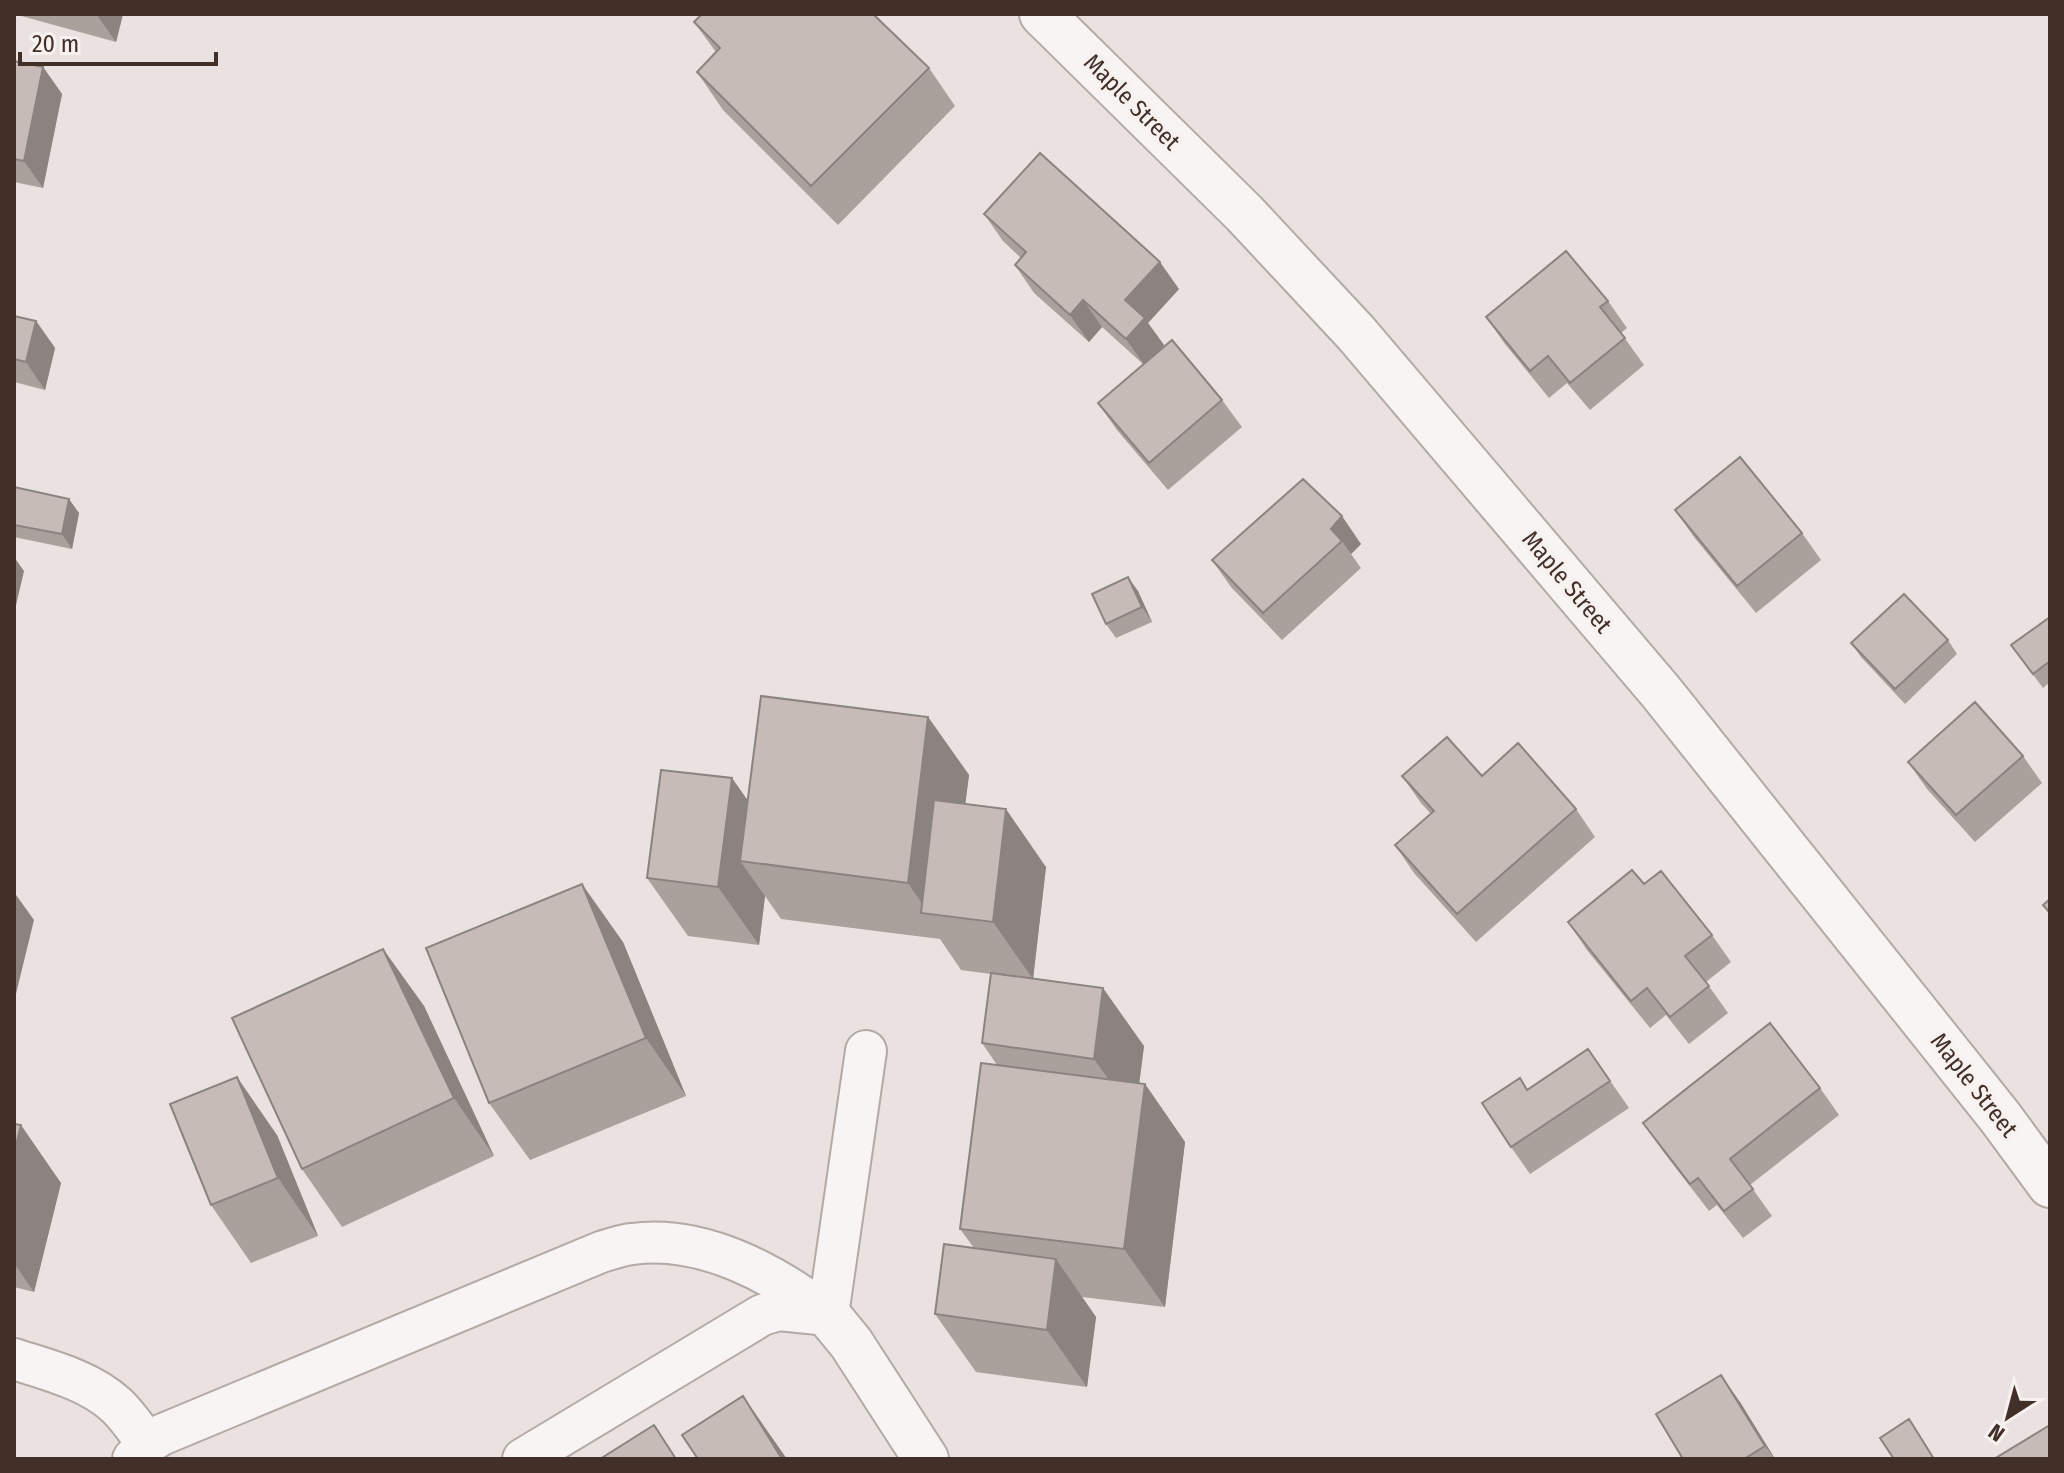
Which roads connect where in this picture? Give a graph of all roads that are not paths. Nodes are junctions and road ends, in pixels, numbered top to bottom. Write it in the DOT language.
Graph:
graph roads {
  1 [pos="1042,14"];
  2 [pos="866,1051"];
  3 [pos="2050,1185"];
  4 [pos="828,1315"];
  5 [pos="14,1359"];
  6 [pos="140,1452"];
  7 [pos="523,1459"];
  8 [pos="926,1459"];
  1 -- 3 [label="street, Maple Street"];
  2 -- 4 [label="lane"];
  4 -- 6 [label="lane"];
  4 -- 7 [label="lane"];
  4 -- 8 [label="street"];
  5 -- 6 [label="lane"];
}
